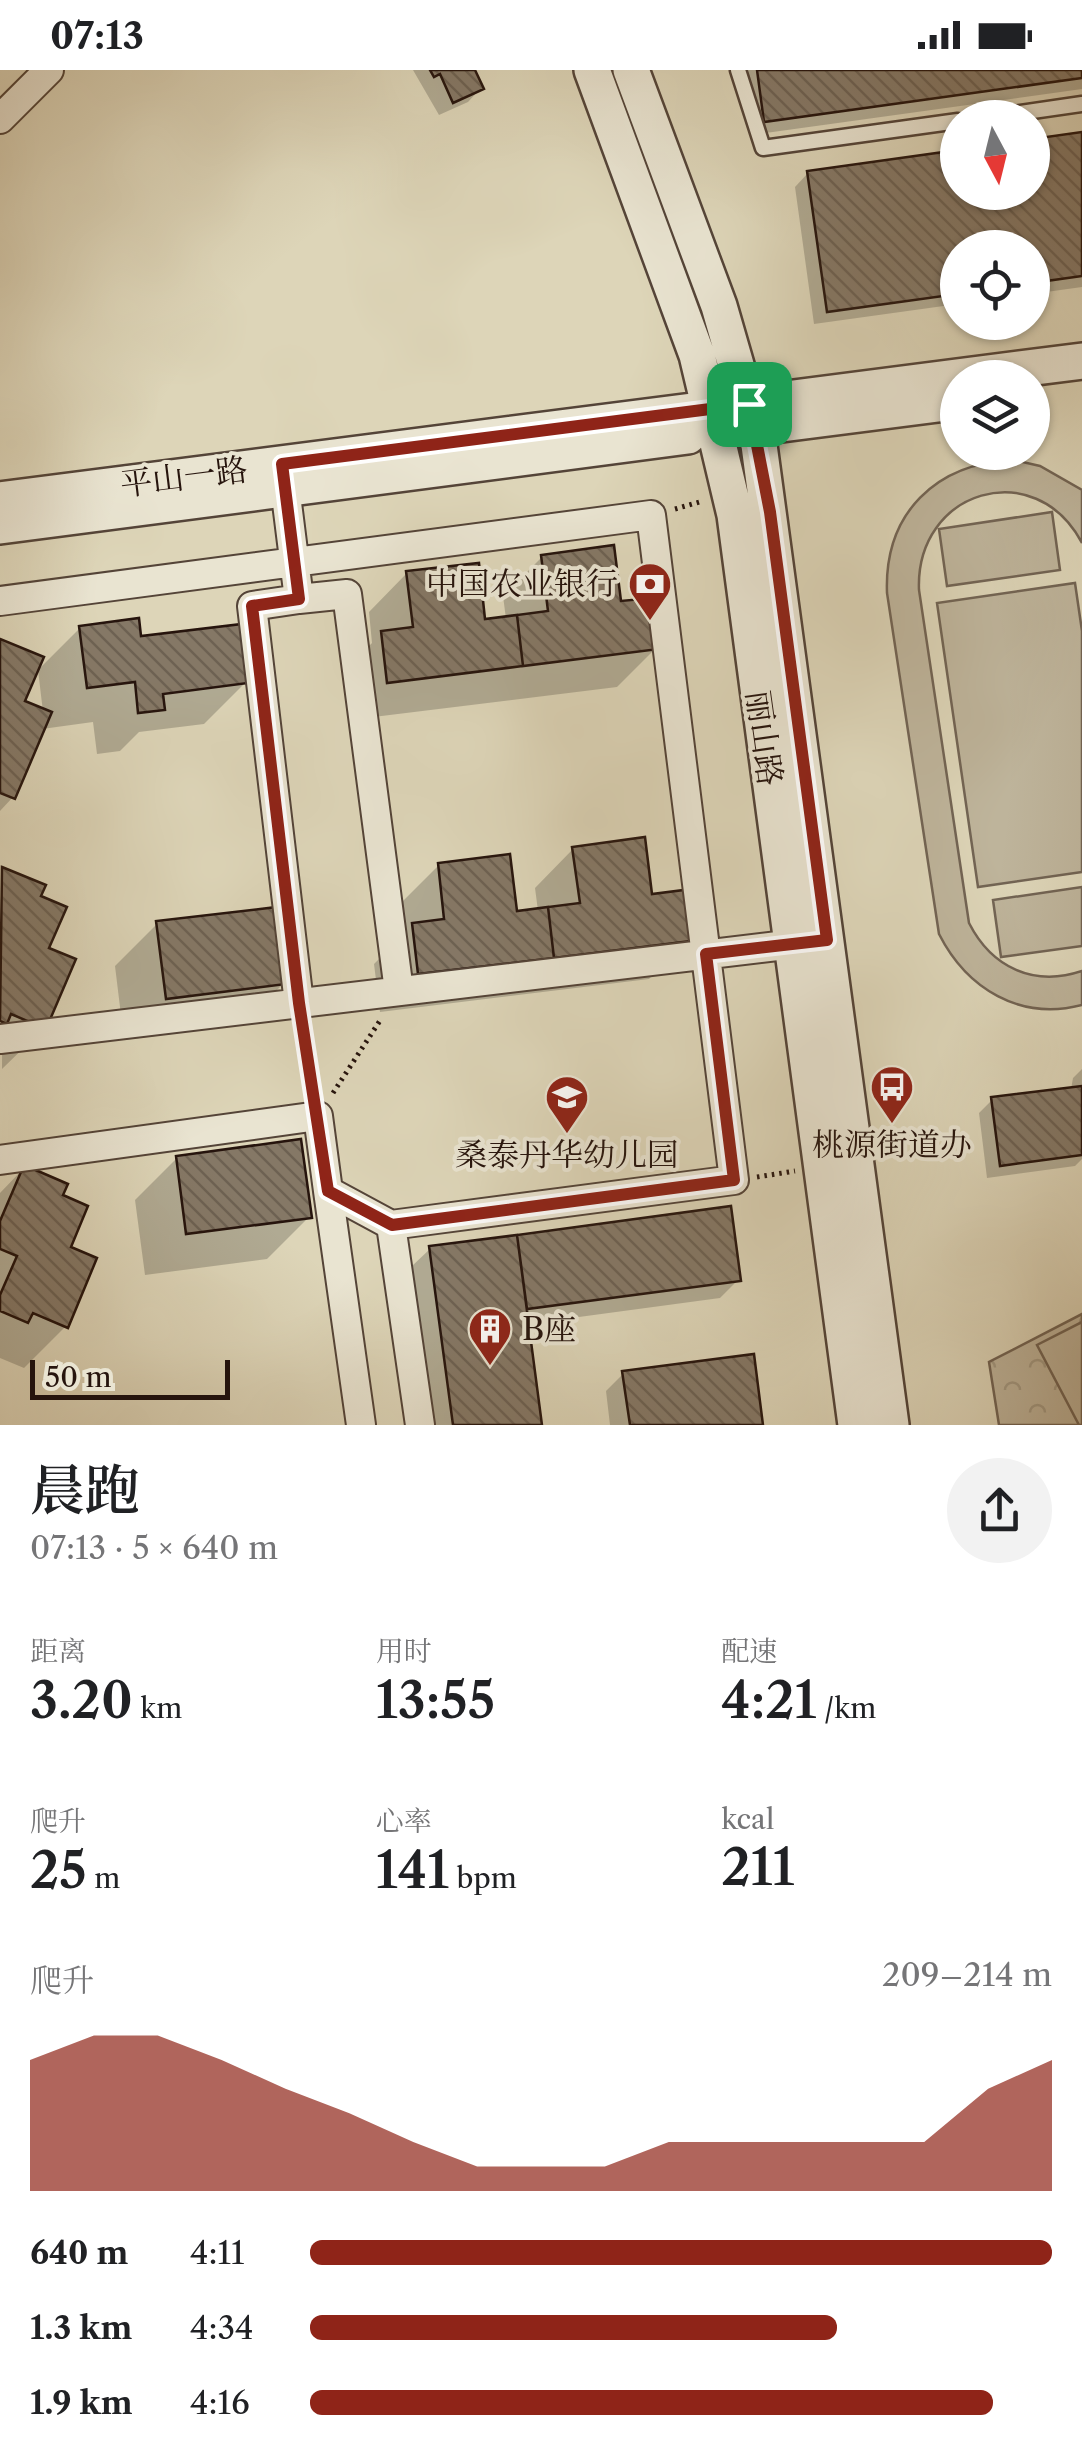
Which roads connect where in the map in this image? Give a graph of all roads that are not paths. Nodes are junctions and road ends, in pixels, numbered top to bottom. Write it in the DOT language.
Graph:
graph roads {
  1 [pos="49,70"];
  2 [pos="592,70"];
  3 [pos="630,70"];
  4 [pos="738,70"];
  5 [pos="1082,104"];
  6 [pos="1050,109"];
  7 [pos="0,120"];
  8 [pos="940,123"];
  9 [pos="1082,361"];
  10 [pos="1082,385"];
  11 [pos="1050,389"];
  12 [pos="940,403"];
  13 [pos="752,416"];
  14 [pos="715,421"];
  15 [pos="284,476"];
  16 [pos="0,500"];
  17 [pos="0,526"];
  18 [pos="294,562"];
  19 [pos="299,599"];
  20 [pos="0,602"];
  21 [pos="827,940"];
  22 [pos="792,944"];
  23 [pos="706,954"];
  24 [pos="399,991"];
  25 [pos="299,1003"];
  26 [pos="0,1039"];
  27 [pos="0,1160"];
  28 [pos="328,1191"];
  29 [pos="392,1225"];
  30 [pos="361,1425"];
  31 [pos="420,1425"];
  32 [pos="856,1425"];
  33 [pos="891,1425"];
  1 -- 7 [label="street"];
  2 -- 14 [label="street, 丽山路"];
  3 -- 13 [label="street, 丽山路"];
  4 -- 8 [label="lane"];
  5 -- 6 [label="lane"];
  9 -- 13 [label="street, 平山一路"];
  10 -- 11 [label="street"];
  12 -- 13 [label="street, 平山一路"];
  13 -- 14 [label="street, 平山一路"];
  13 -- 21 [label="street, 丽山路"];
  14 -- 15 [label="street, 平山一路"];
  14 -- 22 [label="street, 丽山路"];
  15 -- 16 [label="street, 平山一路"];
  15 -- 17 [label="street, 平山一路"];
  15 -- 18 [label="street"];
  18 -- 19 [label="street"];
  18 -- 20 [label="street"];
  18 -- 23 [label="street"];
  19 -- 24 [label="street"];
  19 -- 25 [label="street"];
  21 -- 22 [label="street"];
  21 -- 33 [label="street, 丽山路"];
  22 -- 23 [label="street"];
  22 -- 32 [label="street, 丽山路"];
  23 -- 24 [label="street"];
  23 -- 29 [label="street"];
  24 -- 25 [label="street"];
  25 -- 26 [label="street"];
  27 -- 28 [label="street"];
  28 -- 29 [label="street"];
  28 -- 30 [label="street"];
  29 -- 31 [label="street"];
}
